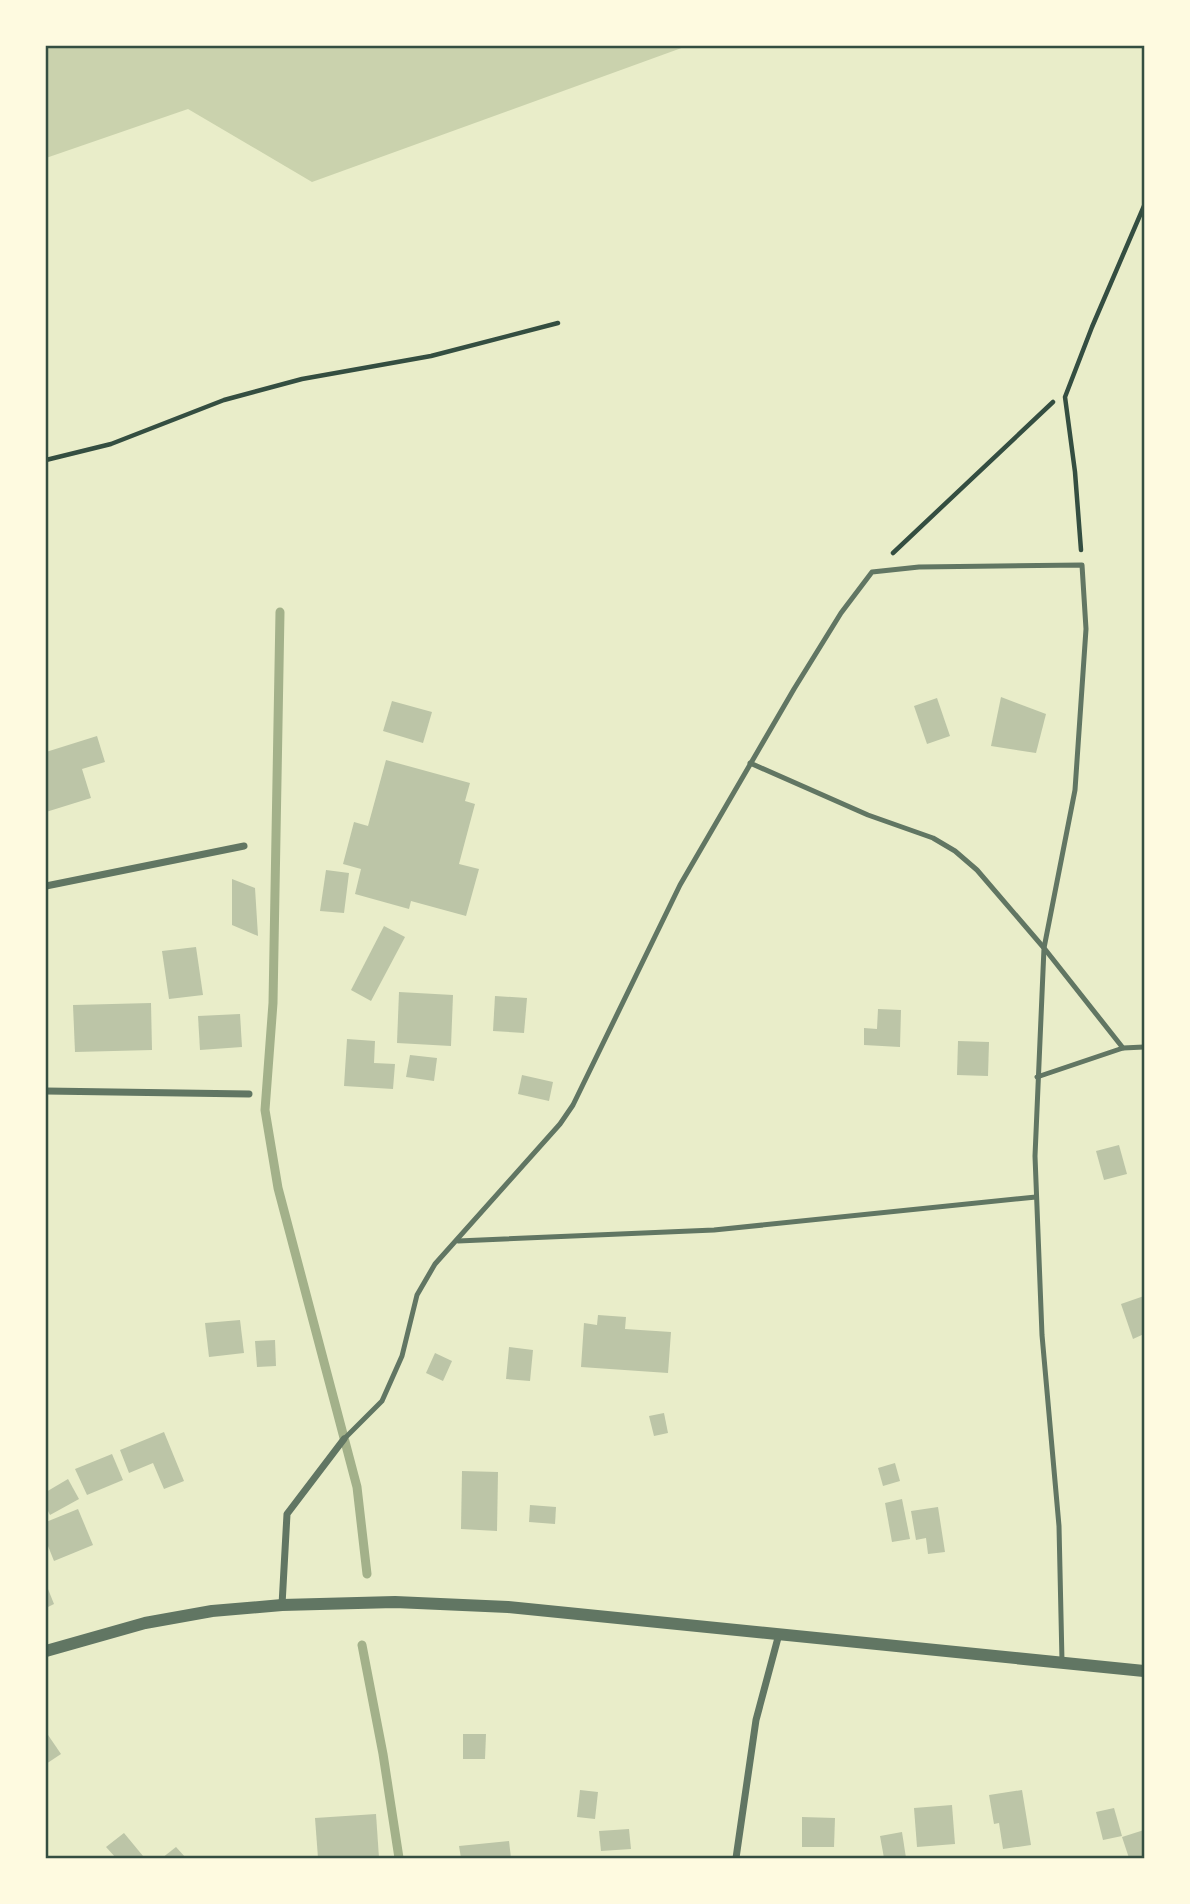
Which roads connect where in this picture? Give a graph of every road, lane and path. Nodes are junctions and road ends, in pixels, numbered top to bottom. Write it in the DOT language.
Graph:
graph roads {
  1 [pos="1144,206"];
  2 [pos="558,323"];
  3 [pos="1053,402"];
  4 [pos="46,460"];
  5 [pos="1082,565"];
  6 [pos="872,572"];
  7 [pos="750,763"];
  8 [pos="244,846"];
  9 [pos="46,886"];
  10 [pos="1044,948"];
  11 [pos="1144,1047"];
  12 [pos="1123,1048"];
  13 [pos="1037,1077"];
  14 [pos="46,1091"];
  15 [pos="249,1094"];
  16 [pos="1036,1197"];
  17 [pos="458,1241"];
  18 [pos="344,1439"];
  19 [pos="282,1605"];
  20 [pos="779,1633"];
  21 [pos="46,1651"];
  22 [pos="1062,1665"];
  23 [pos="1144,1671"];
  24 [pos="736,1858"];
  1 -- 5 [label="path"];
  2 -- 4 [label="path"];
  3 -- 6 [label="path"];
  5 -- 6 [label="lane"];
  5 -- 10 [label="lane"];
  6 -- 7 [label="lane"];
  7 -- 10 [label="lane"];
  7 -- 17 [label="lane"];
  8 -- 9 [label="street"];
  10 -- 12 [label="lane"];
  10 -- 13 [label="lane"];
  11 -- 12 [label="lane"];
  12 -- 13 [label="lane"];
  13 -- 16 [label="lane"];
  14 -- 15 [label="street"];
  16 -- 17 [label="lane"];
  16 -- 22 [label="lane"];
  17 -- 18 [label="lane"];
  18 -- 19 [label="street"];
  19 -- 20 [label="street"];
  19 -- 21 [label="street"];
  20 -- 22 [label="street"];
  20 -- 24 [label="street"];
  22 -- 23 [label="street"];
}
